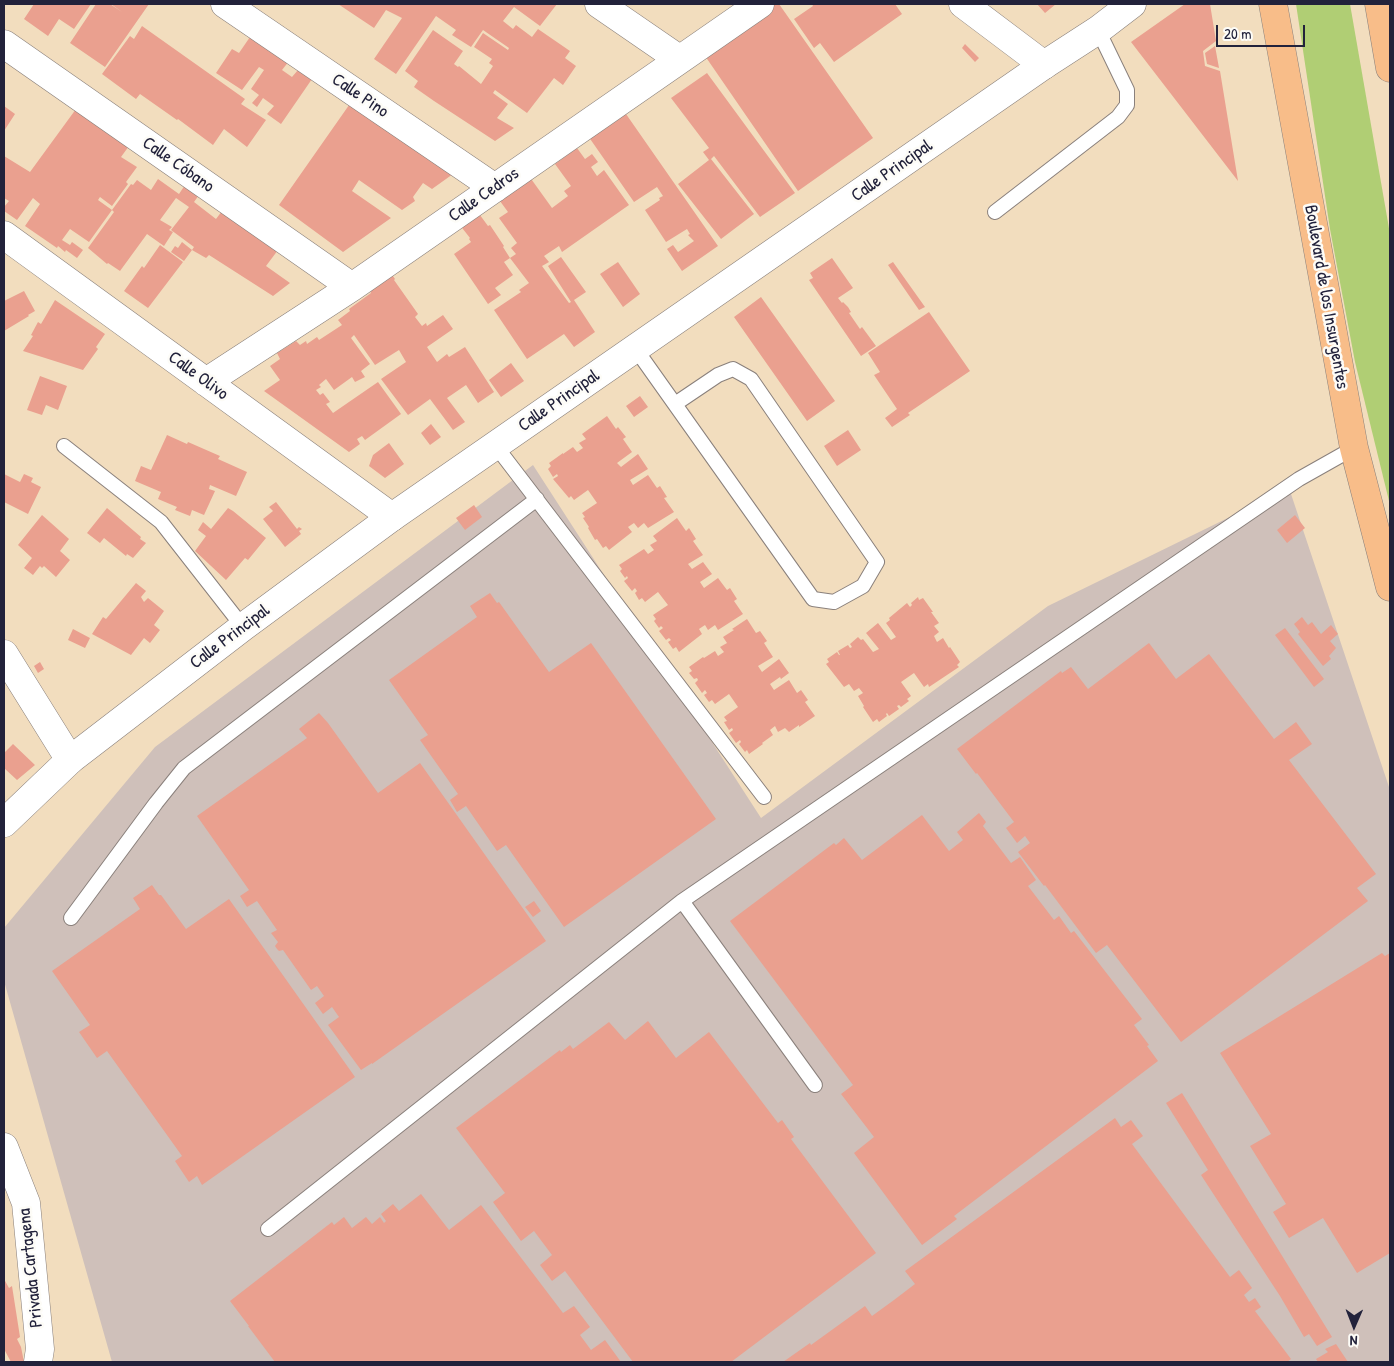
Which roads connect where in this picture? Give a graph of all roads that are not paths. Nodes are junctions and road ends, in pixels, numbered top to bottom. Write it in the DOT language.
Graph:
graph roads {
  1 [pos="224,4"];
  2 [pos="599,4"];
  3 [pos="760,4"];
  4 [pos="963,4"];
  5 [pos="1132,4"];
  6 [pos="1273,4"];
  7 [pos="1384,12"];
  8 [pos="1098,30"];
  9 [pos="4,44"];
  10 [pos="679,60"];
  11 [pos="1044,65"];
  12 [pos="1390,68"];
  13 [pos="494,188"];
  14 [pos="996,212"];
  15 [pos="4,235"];
  16 [pos="352,287"];
  17 [pos="635,348"];
  18 [pos="206,382"];
  19 [pos="675,404"];
  20 [pos="495,445"];
  21 [pos="64,446"];
  22 [pos="1354,448"];
  23 [pos="537,499"];
  24 [pos="392,517"];
  25 [pos="1390,587"];
  26 [pos="243,627"];
  27 [pos="4,654"];
  28 [pos="70,760"];
  29 [pos="764,797"];
  30 [pos="4,823"];
  31 [pos="682,901"];
  32 [pos="71,918"];
  33 [pos="814,1085"];
  34 [pos="4,1147"];
  35 [pos="268,1229"];
  36 [pos="38,1362"];
  1 -- 13 [label="street, Calle Pino"];
  2 -- 10 [label="street"];
  3 -- 10 [label="street, Calle Cedros"];
  4 -- 11 [label="street"];
  5 -- 8 [label="street, Calle Principal"];
  6 -- 22 [label="main road, Boulevard de los Insurgentes"];
  7 -- 12 [label="main road"];
  8 -- 11 [label="street, Calle Principal"];
  8 -- 14 [label="lane"];
  9 -- 16 [label="street, Calle Cóbano"];
  10 -- 13 [label="street, Calle Cedros"];
  11 -- 17 [label="street, Calle Principal"];
  13 -- 16 [label="street, Calle Cedros"];
  15 -- 18 [label="street, Calle Olivo"];
  16 -- 18 [label="street, Calle Cedros"];
  17 -- 19 [label="lane"];
  17 -- 20 [label="street, Calle Principal"];
  18 -- 24 [label="street, Calle Olivo"];
  19 -- 19 [label="lane"];
  20 -- 23 [label="lane"];
  20 -- 24 [label="street, Calle Principal"];
  21 -- 26 [label="lane"];
  22 -- 25 [label="main road, Boulevard de los Insurgentes"];
  22 -- 31 [label="lane"];
  23 -- 29 [label="lane"];
  23 -- 32 [label="lane"];
  24 -- 26 [label="street, Calle Principal"];
  26 -- 28 [label="street, Calle Principal"];
  27 -- 28 [label="street"];
  28 -- 30 [label="street, Calle Principal"];
  31 -- 33 [label="lane"];
  31 -- 35 [label="lane"];
  34 -- 36 [label="street, Privada Cartagena"];
}
